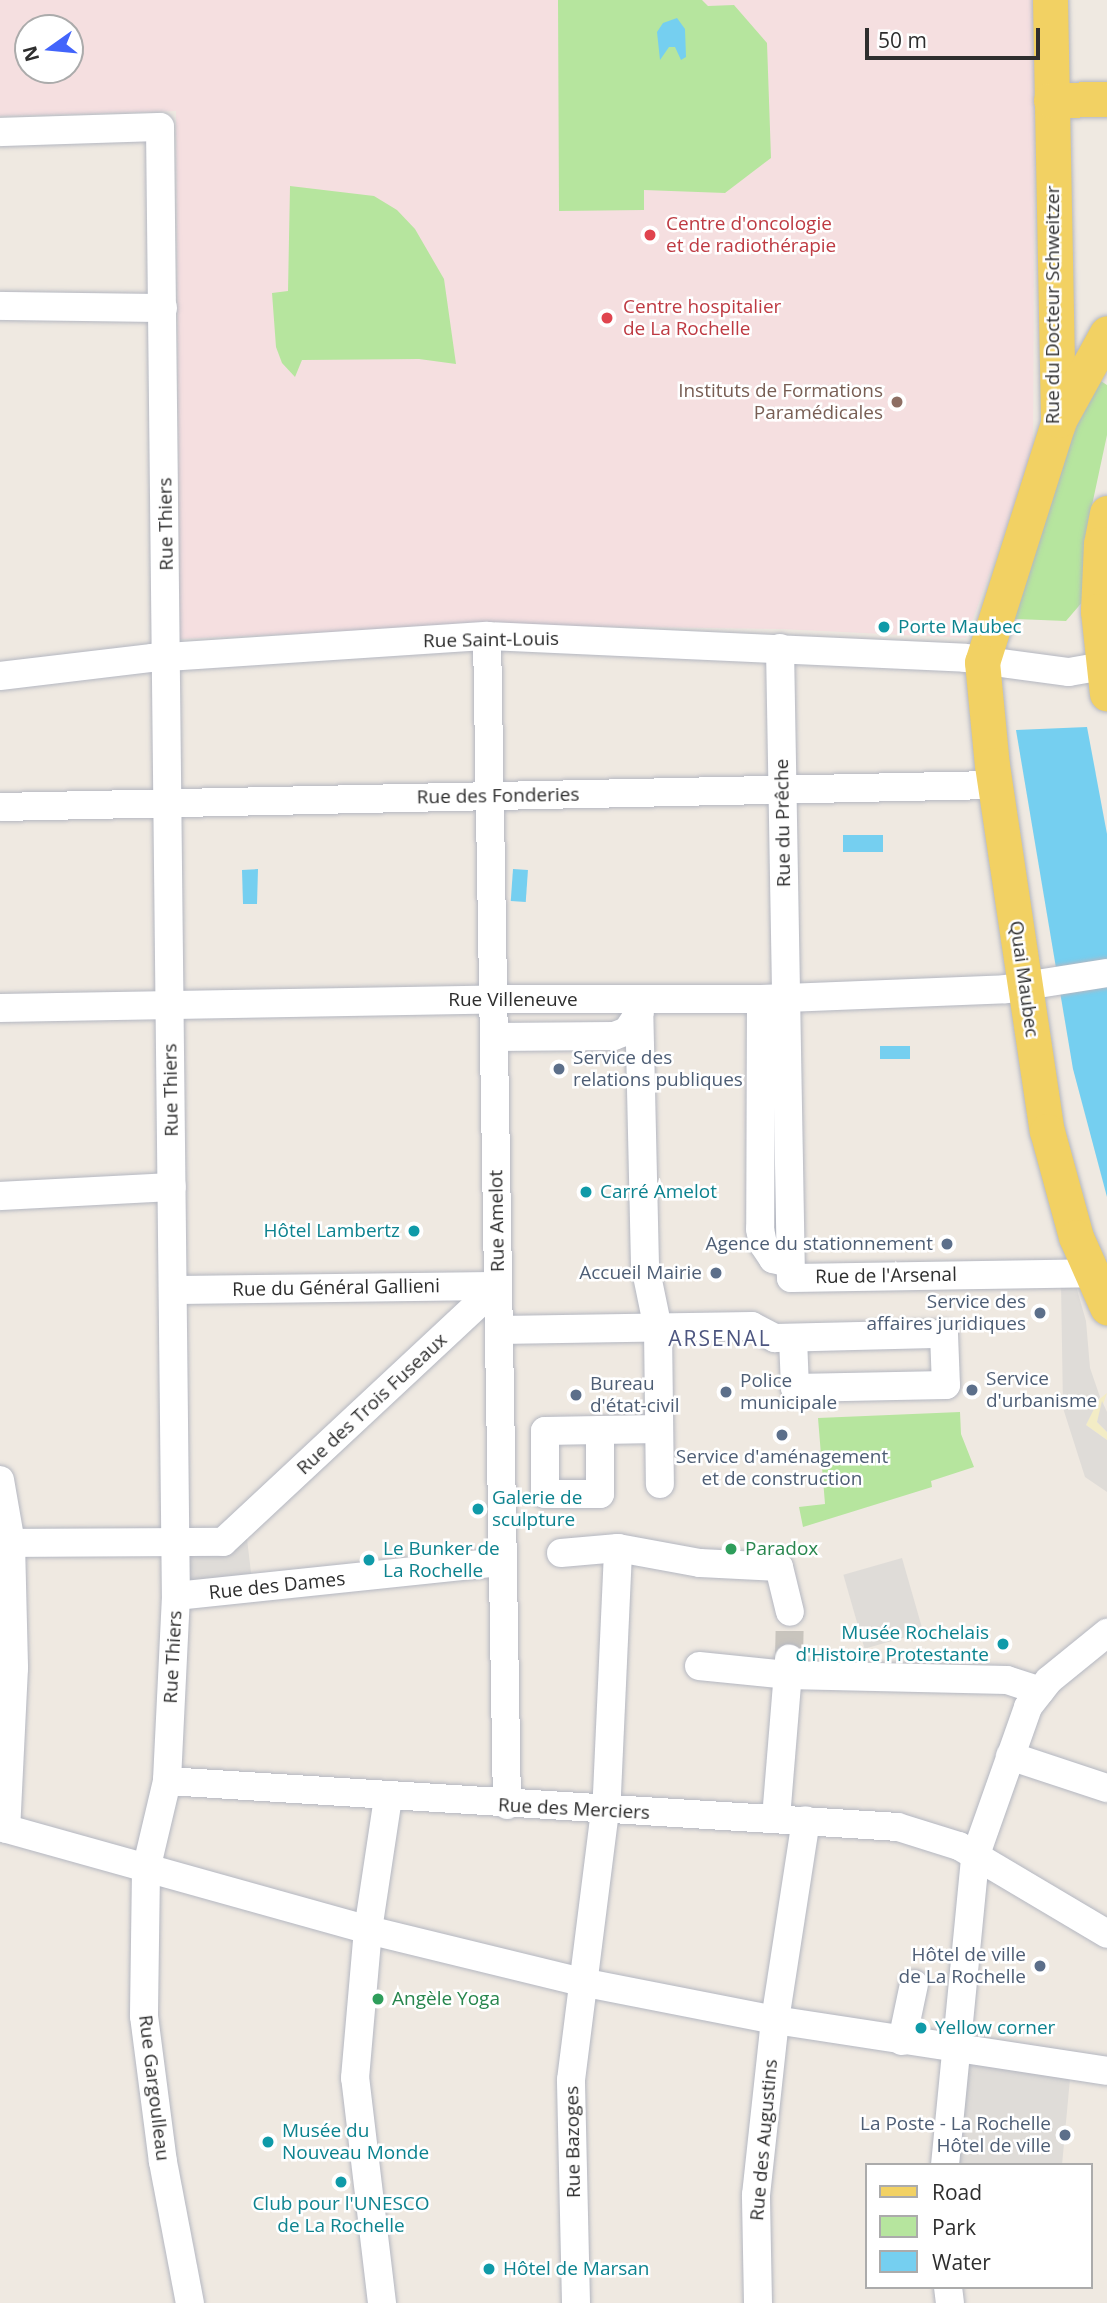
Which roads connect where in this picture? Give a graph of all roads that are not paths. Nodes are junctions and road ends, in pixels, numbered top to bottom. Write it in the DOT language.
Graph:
graph roads {
  1 [pos="1051,0"];
  2 [pos="1051,100"];
  3 [pos="1106,101"];
  4 [pos="0,132"];
  5 [pos="0,306"];
  6 [pos="163,308"];
  7 [pos="1107,333"];
  8 [pos="1058,423"];
  9 [pos="1107,513"];
  10 [pos="487,636"];
  11 [pos="780,648"];
  12 [pos="984,652"];
  13 [pos="167,657"];
  14 [pos="1106,675"];
  15 [pos="0,676"];
  16 [pos="995,785"];
  17 [pos="782,789"];
  18 [pos="490,796"];
  19 [pos="168,804"];
  20 [pos="0,807"];
  21 [pos="1107,973"];
  22 [pos="1039,985"];
  23 [pos="773,998"];
  24 [pos="493,999"];
  25 [pos="171,1005"];
  26 [pos="639,1006"];
  27 [pos="0,1008"];
  28 [pos="494,1037"];
  29 [pos="172,1187"];
  30 [pos="0,1196"];
  31 [pos="1094,1273"];
  32 [pos="498,1286"];
  33 [pos="173,1290"];
  34 [pos="1107,1307"];
  35 [pos="658,1329"];
  36 [pos="499,1330"];
  37 [pos="793,1338"];
  38 [pos="659,1429"];
  39 [pos="600,1430"];
  40 [pos="0,1480"];
  41 [pos="660,1484"];
  42 [pos="176,1541"];
  43 [pos="11,1543"];
  44 [pos="618,1548"];
  45 [pos="561,1553"];
  46 [pos="502,1562"];
  47 [pos="176,1596"];
  48 [pos="790,1612"];
  49 [pos="1107,1633"];
  50 [pos="7,1667"];
  51 [pos="699,1667"];
  52 [pos="788,1667"];
  53 [pos="1040,1691"];
  54 [pos="1010,1756"];
  55 [pos="167,1781"];
  56 [pos="1107,1788"];
  57 [pos="388,1798"];
  58 [pos="507,1805"];
  59 [pos="605,1811"];
  60 [pos="776,1818"];
  61 [pos="806,1820"];
  62 [pos="3,1828"];
  63 [pos="975,1857"];
  64 [pos="146,1870"];
  65 [pos="368,1930"];
  66 [pos="1107,1934"];
  67 [pos="580,1982"];
  68 [pos="914,1984"];
  69 [pos="775,2020"];
  70 [pos="902,2041"];
  71 [pos="957,2050"];
  72 [pos="1107,2071"];
  73 [pos="945,2163"];
  74 [pos="190,2303"];
  75 [pos="382,2303"];
  76 [pos="576,2303"];
  77 [pos="758,2303"];
  1 -- 2 [label="main road, Rue du Docteur Schweitzer"];
  2 -- 3 [label="main road"];
  2 -- 8 [label="main road, Rue du Docteur Schweitzer"];
  4 -- 6 [label="street, Rue Thiers"];
  5 -- 6 [label="street"];
  6 -- 13 [label="street, Rue Thiers"];
  7 -- 8 [label="main road"];
  8 -- 12 [label="main road, Rue du Docteur Schweitzer"];
  9 -- 14 [label="main road"];
  10 -- 11 [label="street, Rue Saint-Louis"];
  10 -- 13 [label="street, Rue Saint-Louis"];
  10 -- 18 [label="street, Rue Amelot"];
  11 -- 12 [label="street, Rue Saint-Louis"];
  11 -- 17 [label="street, Rue du Prêche"];
  12 -- 14 [label="street, Rue Saint-Louis"];
  12 -- 16 [label="main road, Quai Maubec"];
  13 -- 15 [label="street, Rue Saint-Louis"];
  13 -- 19 [label="street, Rue Thiers"];
  16 -- 17 [label="street, Rue des Fonderies"];
  16 -- 22 [label="main road, Quai Maubec"];
  17 -- 18 [label="street, Rue des Fonderies"];
  17 -- 23 [label="street, Rue du Prêche"];
  18 -- 19 [label="street, Rue des Fonderies"];
  18 -- 24 [label="street, Rue Amelot"];
  19 -- 20 [label="street, Rue des Fonderies"];
  19 -- 25 [label="street, Rue Thiers"];
  21 -- 22 [label="street, Rue Villeneuve"];
  22 -- 23 [label="street, Rue Villeneuve"];
  22 -- 31 [label="main road, Quai Maubec"];
  23 -- 26 [label="street, Rue Villeneuve"];
  23 -- 31 [label="street, Rue de l'Arsenal"];
  24 -- 25 [label="street, Rue Villeneuve"];
  24 -- 26 [label="street, Rue Villeneuve"];
  24 -- 28 [label="street, Rue Amelot"];
  25 -- 27 [label="street, Rue Villeneuve"];
  25 -- 29 [label="street, Rue Thiers"];
  26 -- 28 [label="street"];
  26 -- 35 [label="street"];
  28 -- 32 [label="street, Rue Amelot"];
  29 -- 30 [label="street"];
  29 -- 33 [label="street, Rue Thiers"];
  31 -- 34 [label="main road, Quai Maubec"];
  32 -- 33 [label="street, Rue du Général Gallieni"];
  32 -- 36 [label="street, Rue Amelot"];
  32 -- 42 [label="street, Rue des Trois Fuseaux"];
  33 -- 42 [label="street, Rue Thiers"];
  35 -- 36 [label="street"];
  35 -- 37 [label="street"];
  35 -- 38 [label="street"];
  36 -- 46 [label="street, Rue Amelot"];
  37 -- 37 [label="street"];
  38 -- 39 [label="street"];
  38 -- 41 [label="street"];
  39 -- 39 [label="street"];
  40 -- 43 [label="street"];
  42 -- 43 [label="street, Rue des Trois Fuseaux"];
  42 -- 47 [label="street, Rue Thiers"];
  43 -- 50 [label="street"];
  44 -- 45 [label="street"];
  44 -- 48 [label="street"];
  44 -- 59 [label="street, Rue Bazoges"];
  46 -- 47 [label="street, Rue des Dames"];
  46 -- 58 [label="street, Rue Amelot"];
  47 -- 55 [label="street, Rue Thiers"];
  49 -- 53 [label="street"];
  50 -- 62 [label="street"];
  51 -- 52 [label="street"];
  52 -- 53 [label="street"];
  52 -- 60 [label="street"];
  53 -- 54 [label="street"];
  54 -- 56 [label="street"];
  54 -- 63 [label="street"];
  55 -- 57 [label="street, Rue des Merciers"];
  55 -- 64 [label="street, Rue Thiers"];
  57 -- 58 [label="street, Rue des Merciers"];
  57 -- 65 [label="street"];
  58 -- 59 [label="street, Rue des Merciers"];
  59 -- 60 [label="street, Rue des Merciers"];
  59 -- 67 [label="street, Rue Bazoges"];
  60 -- 61 [label="street, Rue des Merciers"];
  61 -- 63 [label="street, Rue des Merciers"];
  61 -- 69 [label="street, Rue des Augustins"];
  62 -- 64 [label="street"];
  63 -- 66 [label="street, Rue des Merciers"];
  63 -- 71 [label="street"];
  64 -- 65 [label="street"];
  64 -- 74 [label="street, Rue Gargoulleau"];
  65 -- 67 [label="street"];
  65 -- 75 [label="street"];
  67 -- 69 [label="street"];
  67 -- 76 [label="street, Rue Bazoges"];
  68 -- 70 [label="street"];
  69 -- 70 [label="street"];
  69 -- 77 [label="street, Rue des Augustins"];
  70 -- 71 [label="street"];
  71 -- 72 [label="street"];
  71 -- 73 [label="street"];
}
